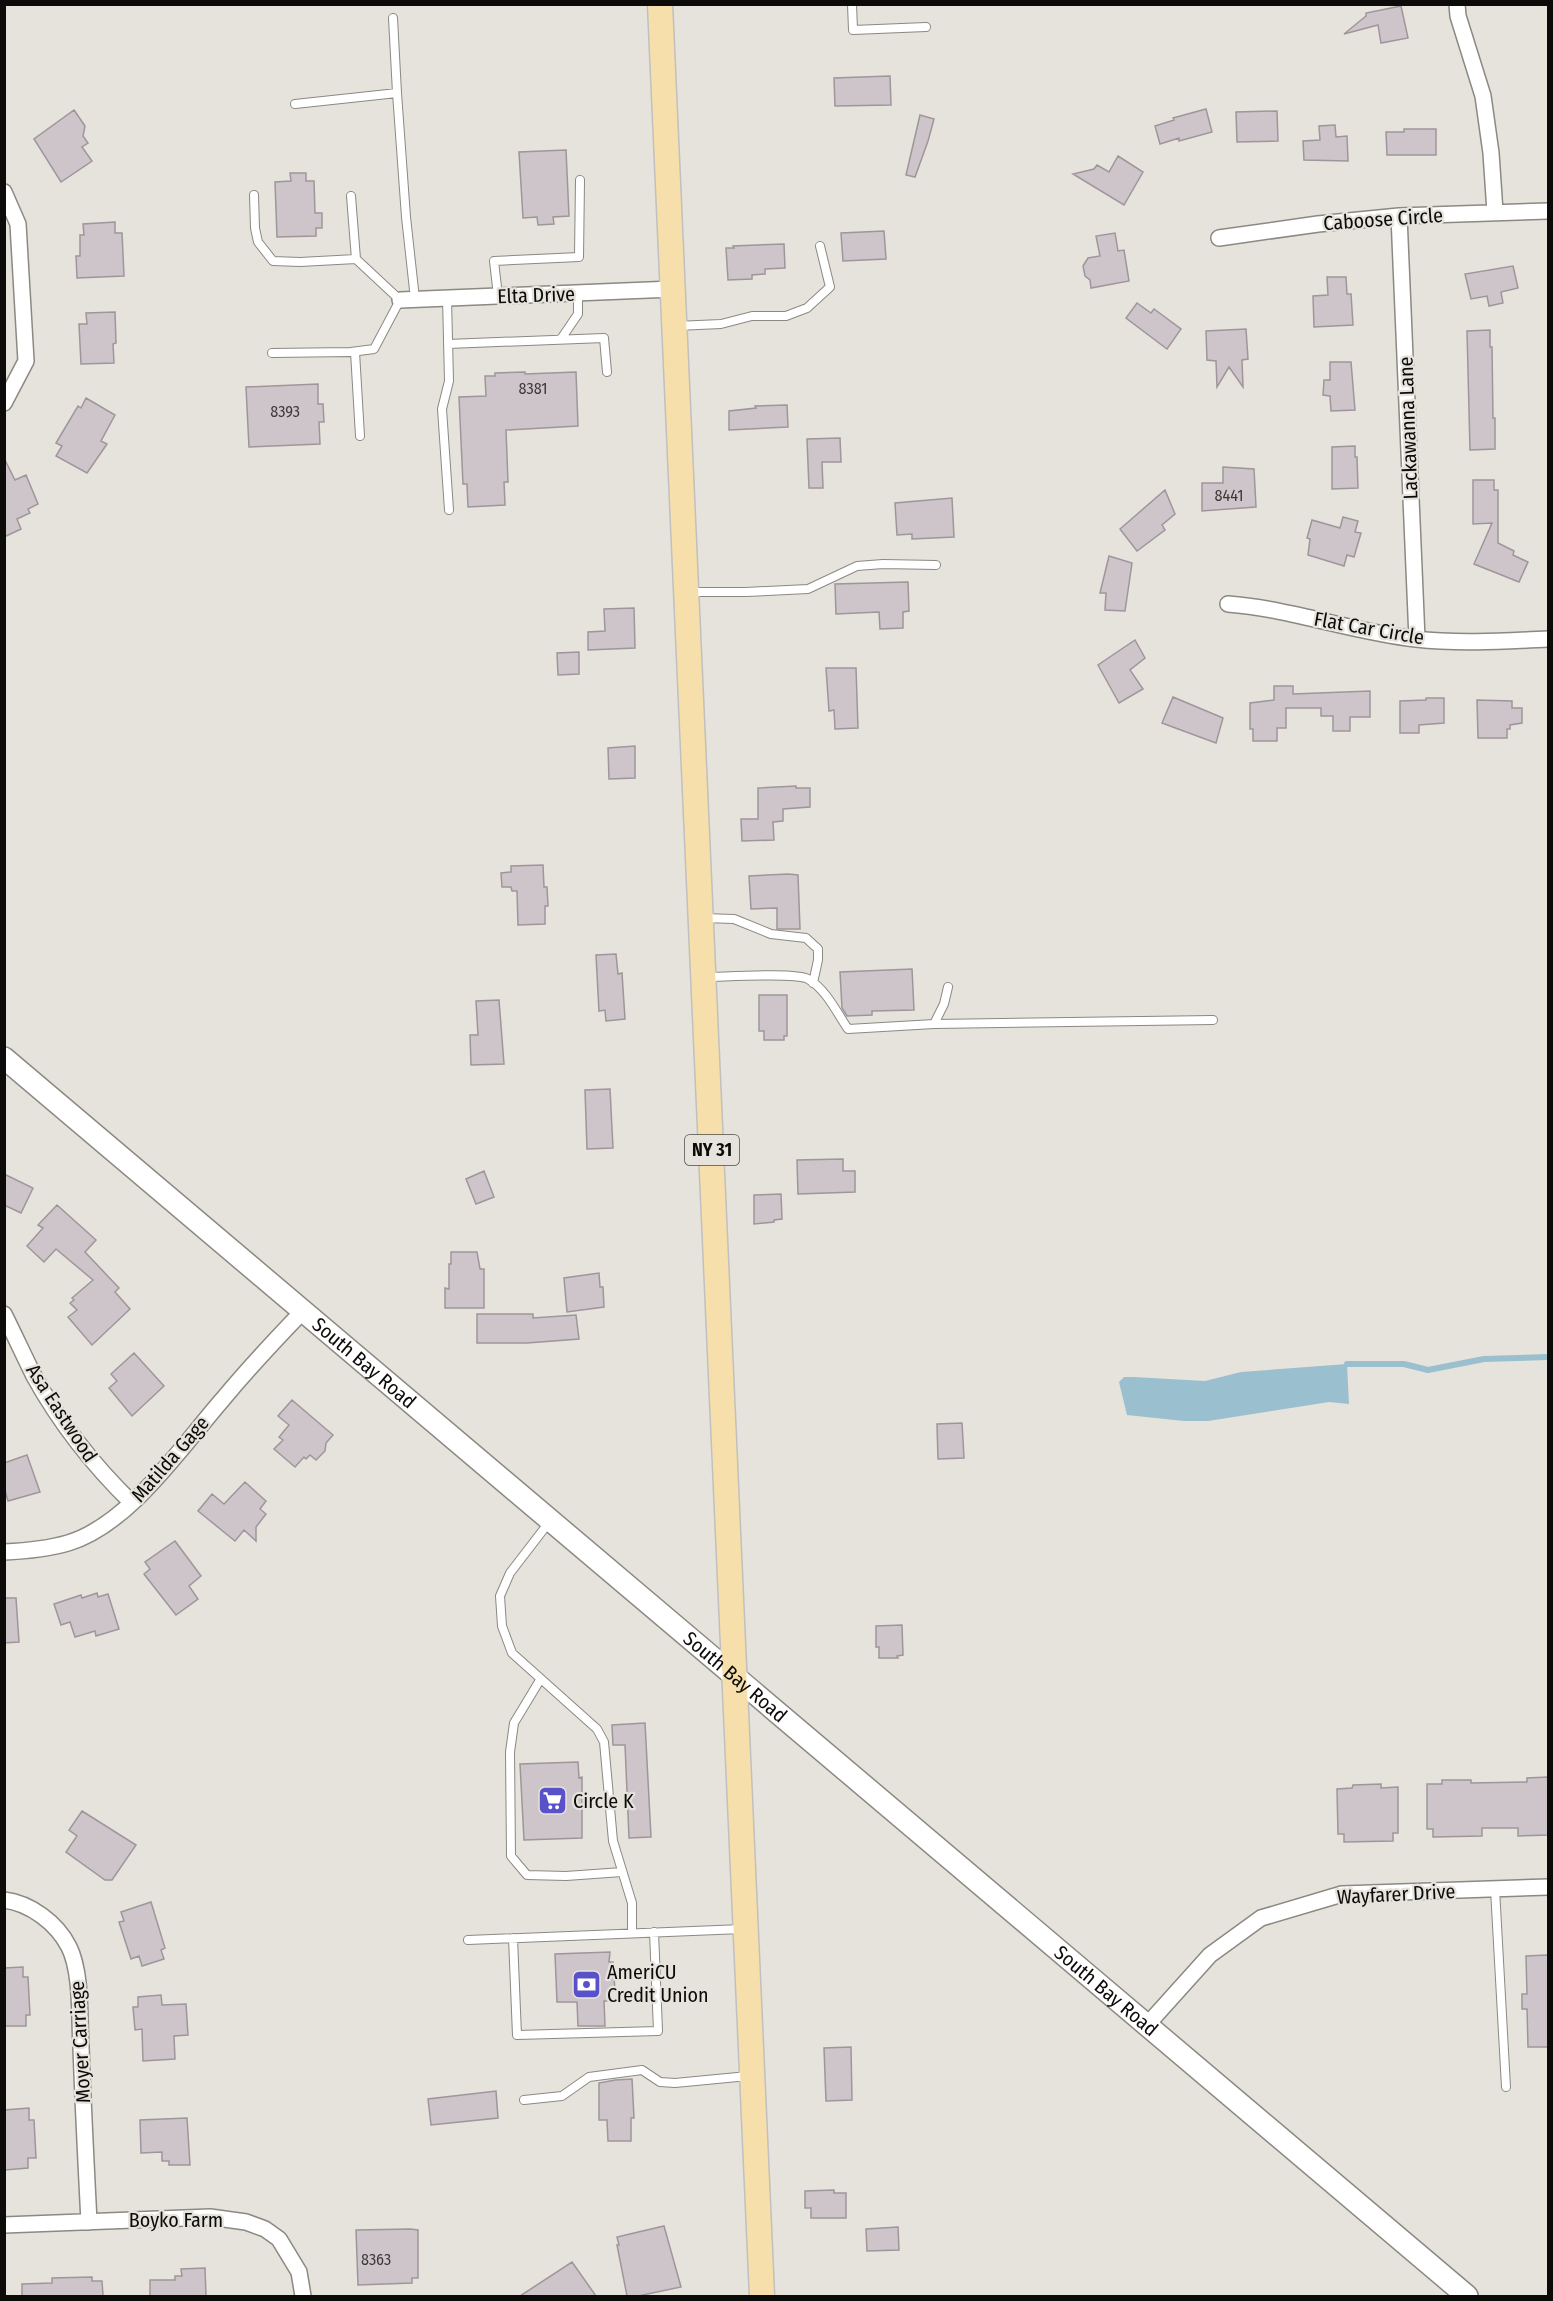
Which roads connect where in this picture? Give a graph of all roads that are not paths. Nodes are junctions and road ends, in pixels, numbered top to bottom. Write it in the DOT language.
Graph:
graph roads {
  1 [pos="660,4"];
  2 [pos="852,4"];
  3 [pos="1456,4"];
  4 [pos="393,18"];
  5 [pos="926,27"];
  6 [pos="397,93"];
  7 [pos="295,104"];
  8 [pos="580,180"];
  9 [pos="4,192"];
  10 [pos="254,195"];
  11 [pos="351,196"];
  12 [pos="1548,211"];
  13 [pos="1495,212"];
  14 [pos="1398,216"];
  15 [pos="1219,238"];
  16 [pos="820,246"];
  17 [pos="356,259"];
  18 [pos="673,289"];
  19 [pos="578,293"];
  20 [pos="498,296"];
  21 [pos="447,298"];
  22 [pos="407,299"];
  23 [pos="675,326"];
  24 [pos="561,339"];
  25 [pos="448,344"];
  26 [pos="355,352"];
  27 [pos="272,353"];
  28 [pos="607,372"];
  29 [pos="4,403"];
  30 [pos="360,436"];
  31 [pos="449,510"];
  32 [pos="936,565"];
  33 [pos="687,592"];
  34 [pos="1228,604"];
  35 [pos="1417,639"];
  36 [pos="1548,639"];
  37 [pos="701,918"];
  38 [pos="704,977"];
  39 [pos="813,983"];
  40 [pos="948,987"];
  41 [pos="1213,1020"];
  42 [pos="934,1024"];
  43 [pos="4,1058"];
  44 [pos="303,1311"];
  45 [pos="4,1314"];
  46 [pos="132,1503"];
  47 [pos="551,1521"];
  48 [pos="4,1552"];
  49 [pos="735,1677"];
  50 [pos="540,1680"];
  51 [pos="622,1872"];
  52 [pos="1548,1887"];
  53 [pos="1495,1889"];
  54 [pos="4,1900"];
  55 [pos="746,1928"];
  56 [pos="654,1932"];
  57 [pos="632,1933"];
  58 [pos="513,1938"];
  59 [pos="468,1940"];
  60 [pos="1147,2025"];
  61 [pos="753,2076"];
  62 [pos="1506,2087"];
  63 [pos="524,2100"];
  64 [pos="89,2222"];
  65 [pos="4,2225"];
  66 [pos="303,2296"];
  67 [pos="762,2296"];
  68 [pos="1467,2296"];
  1 -- 18 [label="main road, NY 31"];
  2 -- 5 [label="lane"];
  3 -- 13 [label="street"];
  4 -- 6 [label="lane"];
  6 -- 7 [label="lane"];
  6 -- 22 [label="lane"];
  8 -- 20 [label="lane"];
  9 -- 29 [label="street"];
  10 -- 17 [label="lane"];
  11 -- 17 [label="lane"];
  12 -- 13 [label="street, Caboose Circle"];
  13 -- 14 [label="street, Caboose Circle"];
  14 -- 15 [label="street, Caboose Circle"];
  14 -- 35 [label="street, Lackawanna Lane"];
  16 -- 23 [label="lane"];
  17 -- 22 [label="lane"];
  18 -- 19 [label="street, Elta Drive"];
  18 -- 23 [label="main road, NY 31"];
  19 -- 20 [label="street, Elta Drive"];
  19 -- 24 [label="lane"];
  20 -- 21 [label="street, Elta Drive"];
  21 -- 22 [label="street, Elta Drive"];
  21 -- 25 [label="lane"];
  22 -- 26 [label="lane"];
  23 -- 33 [label="main road, NY 31"];
  24 -- 25 [label="lane"];
  24 -- 28 [label="lane"];
  25 -- 31 [label="lane"];
  26 -- 27 [label="lane"];
  26 -- 30 [label="lane"];
  32 -- 33 [label="lane"];
  33 -- 37 [label="main road, NY 31"];
  34 -- 35 [label="street, Flat Car Circle"];
  35 -- 36 [label="street, Flat Car Circle"];
  37 -- 38 [label="main road, NY 31"];
  37 -- 39 [label="lane"];
  38 -- 39 [label="lane"];
  38 -- 49 [label="main road, NY 31"];
  39 -- 42 [label="lane"];
  40 -- 42 [label="lane"];
  41 -- 42 [label="lane"];
  43 -- 44 [label="street, South Bay Road"];
  44 -- 46 [label="street, Matilda Gage"];
  44 -- 47 [label="street, South Bay Road"];
  45 -- 46 [label="street, Asa Eastwood"];
  46 -- 48 [label="street, Matilda Gage"];
  47 -- 49 [label="street, South Bay Road"];
  47 -- 50 [label="lane"];
  49 -- 55 [label="main road, NY 31"];
  49 -- 60 [label="street, South Bay Road"];
  50 -- 51 [label="lane"];
  50 -- 51 [label="lane"];
  51 -- 57 [label="lane"];
  52 -- 53 [label="street, Wayfarer Drive"];
  53 -- 60 [label="street, Wayfarer Drive"];
  53 -- 62 [label="lane"];
  54 -- 64 [label="street, Moyer Carriage"];
  55 -- 56 [label="lane"];
  55 -- 61 [label="main road, NY 31"];
  56 -- 57 [label="lane"];
  56 -- 58 [label="lane"];
  57 -- 58 [label="lane"];
  58 -- 59 [label="lane"];
  60 -- 68 [label="street, South Bay Road"];
  61 -- 63 [label="lane"];
  61 -- 67 [label="main road, NY 31"];
  64 -- 65 [label="street, Boyko Farm"];
  64 -- 66 [label="street, Boyko Farm"];
}
